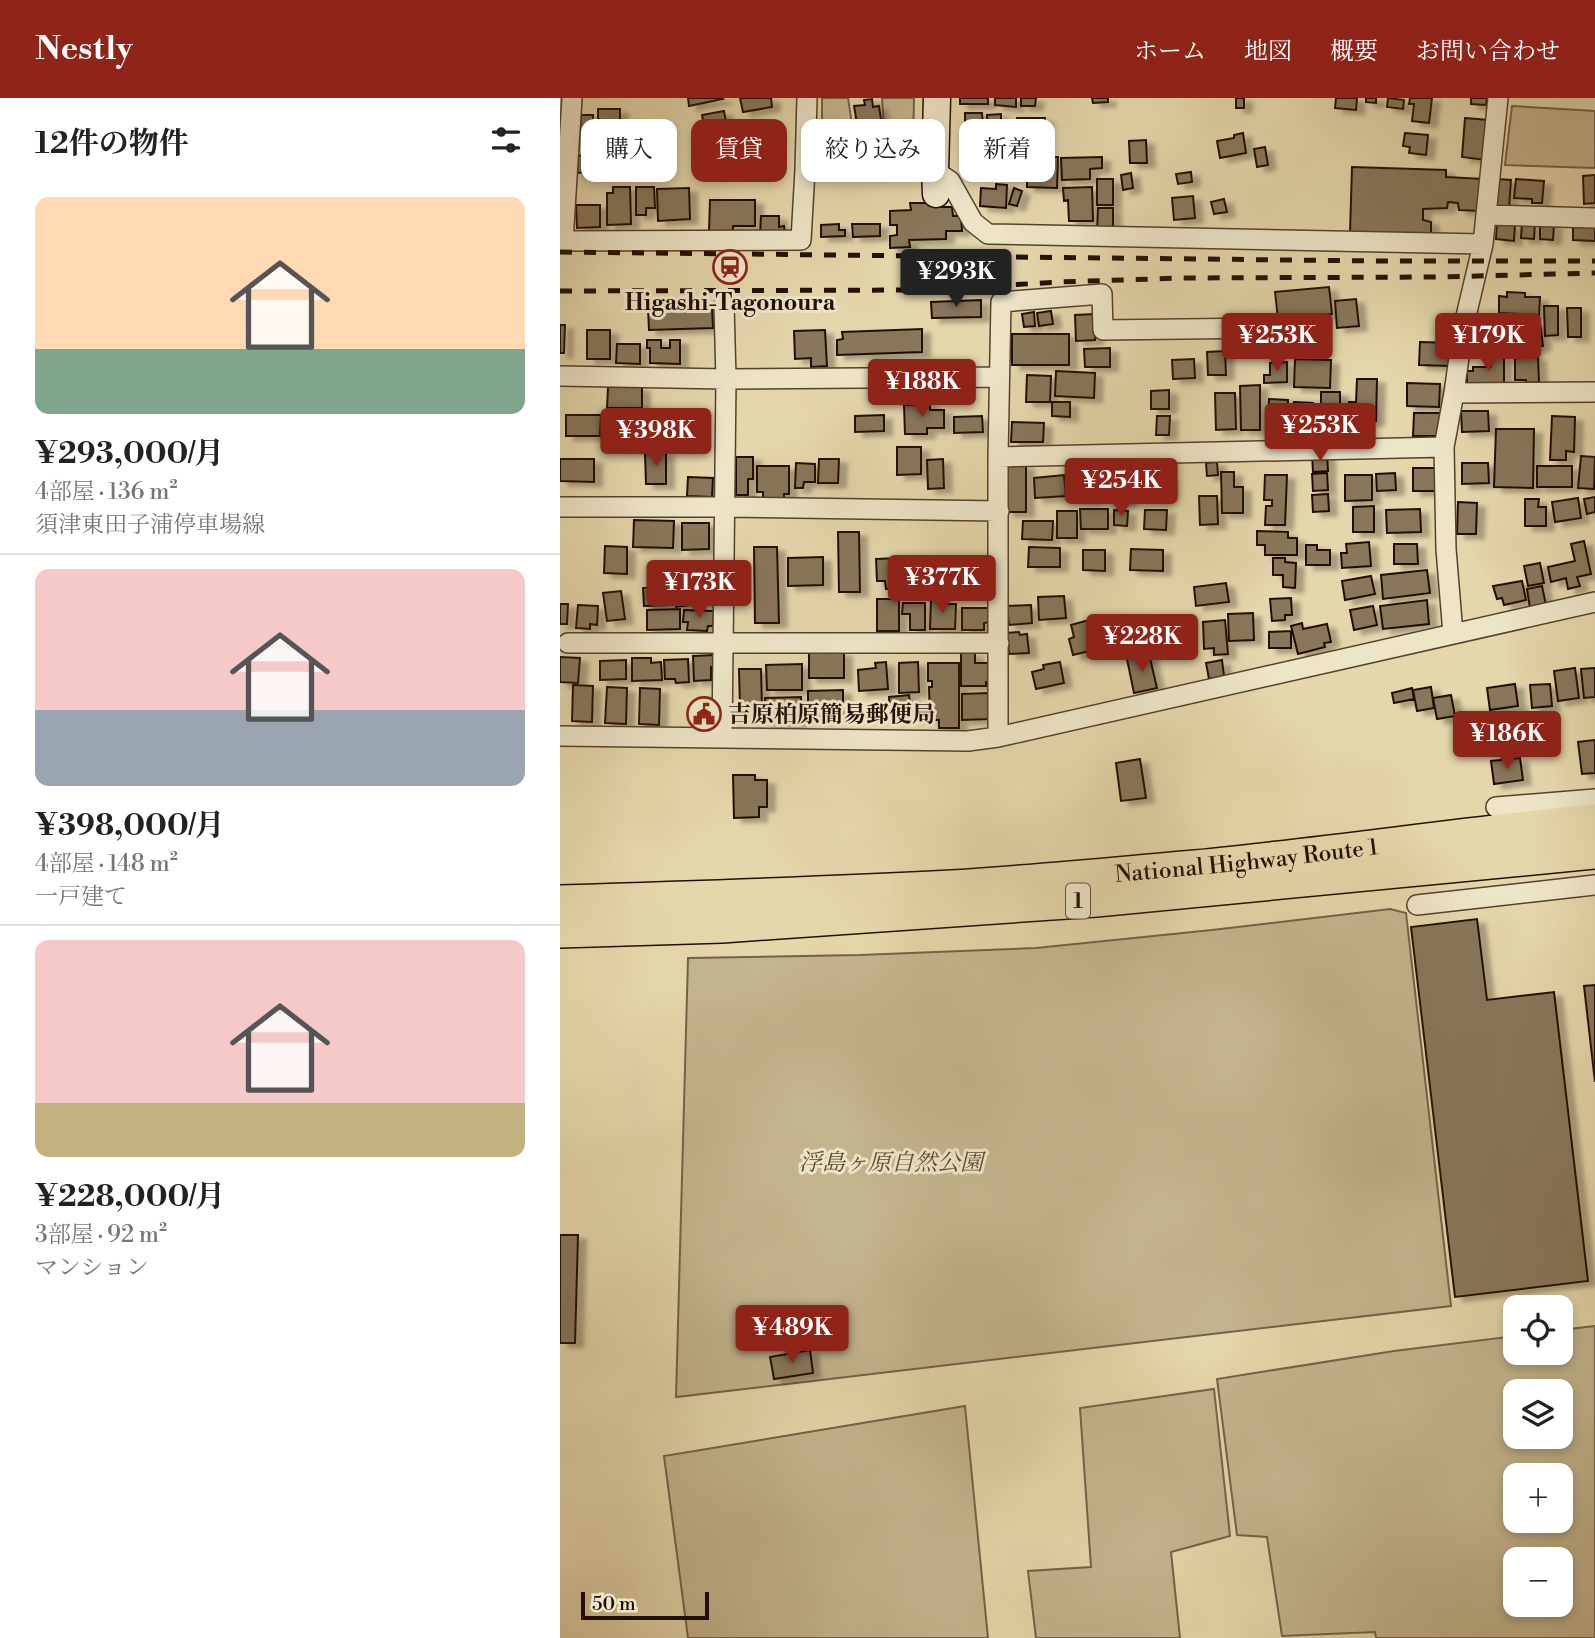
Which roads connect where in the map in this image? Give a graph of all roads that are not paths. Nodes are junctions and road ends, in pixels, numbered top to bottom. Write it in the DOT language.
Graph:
graph roads {
  1 [pos="572,98"];
  2 [pos="807,98"];
  3 [pos="937,98"];
  4 [pos="1499,98"];
  5 [pos="806,119"];
  6 [pos="804,182"];
  7 [pos="926,182"];
  8 [pos="936,183"];
  9 [pos="1486,215"];
  10 [pos="1595,218"];
  11 [pos="561,241"];
  12 [pos="1483,244"];
  13 [pos="724,304"];
  14 [pos="1263,328"];
  15 [pos="560,376"];
  16 [pos="999,377"];
  17 [pos="726,379"];
  18 [pos="1595,392"];
  19 [pos="1454,393"];
  20 [pos="1444,447"];
  21 [pos="998,457"];
  22 [pos="560,507"];
  23 [pos="725,507"];
  24 [pos="999,511"];
  25 [pos="1595,602"];
  26 [pos="1453,634"];
  27 [pos="568,642"];
  28 [pos="723,643"];
  29 [pos="999,643"];
  30 [pos="560,736"];
  31 [pos="998,737"];
  32 [pos="722,738"];
  33 [pos="1595,799"];
  34 [pos="1496,807"];
  35 [pos="1595,821"];
  36 [pos="1595,852"];
  37 [pos="1595,885"];
  38 [pos="560,902"];
  39 [pos="1417,905"];
  40 [pos="560,931"];
  1 -- 11 [label="street"];
  2 -- 5 [label="street"];
  3 -- 8 [label="main road"];
  4 -- 9 [label="street"];
  6 -- 11 [label="street"];
  7 -- 8 [label="street"];
  8 -- 12 [label="street"];
  9 -- 10 [label="street"];
  9 -- 12 [label="street"];
  12 -- 19 [label="street"];
  13 -- 17 [label="street"];
  14 -- 16 [label="street"];
  15 -- 17 [label="street"];
  16 -- 17 [label="street"];
  16 -- 21 [label="street"];
  17 -- 23 [label="street"];
  18 -- 19 [label="street"];
  19 -- 20 [label="street"];
  20 -- 21 [label="street"];
  20 -- 26 [label="street"];
  21 -- 24 [label="street"];
  22 -- 23 [label="street"];
  23 -- 24 [label="street"];
  23 -- 28 [label="street"];
  24 -- 29 [label="street"];
  25 -- 26 [label="street"];
  26 -- 31 [label="street"];
  27 -- 28 [label="street"];
  28 -- 29 [label="street"];
  28 -- 32 [label="street"];
  29 -- 31 [label="street"];
  30 -- 32 [label="street"];
  31 -- 32 [label="street"];
  33 -- 34 [label="street"];
  35 -- 38 [label="highway, National Highway Route 1 / 1"];
  36 -- 40 [label="highway, National Highway Route 1 / 1"];
  37 -- 39 [label="street"];
}
